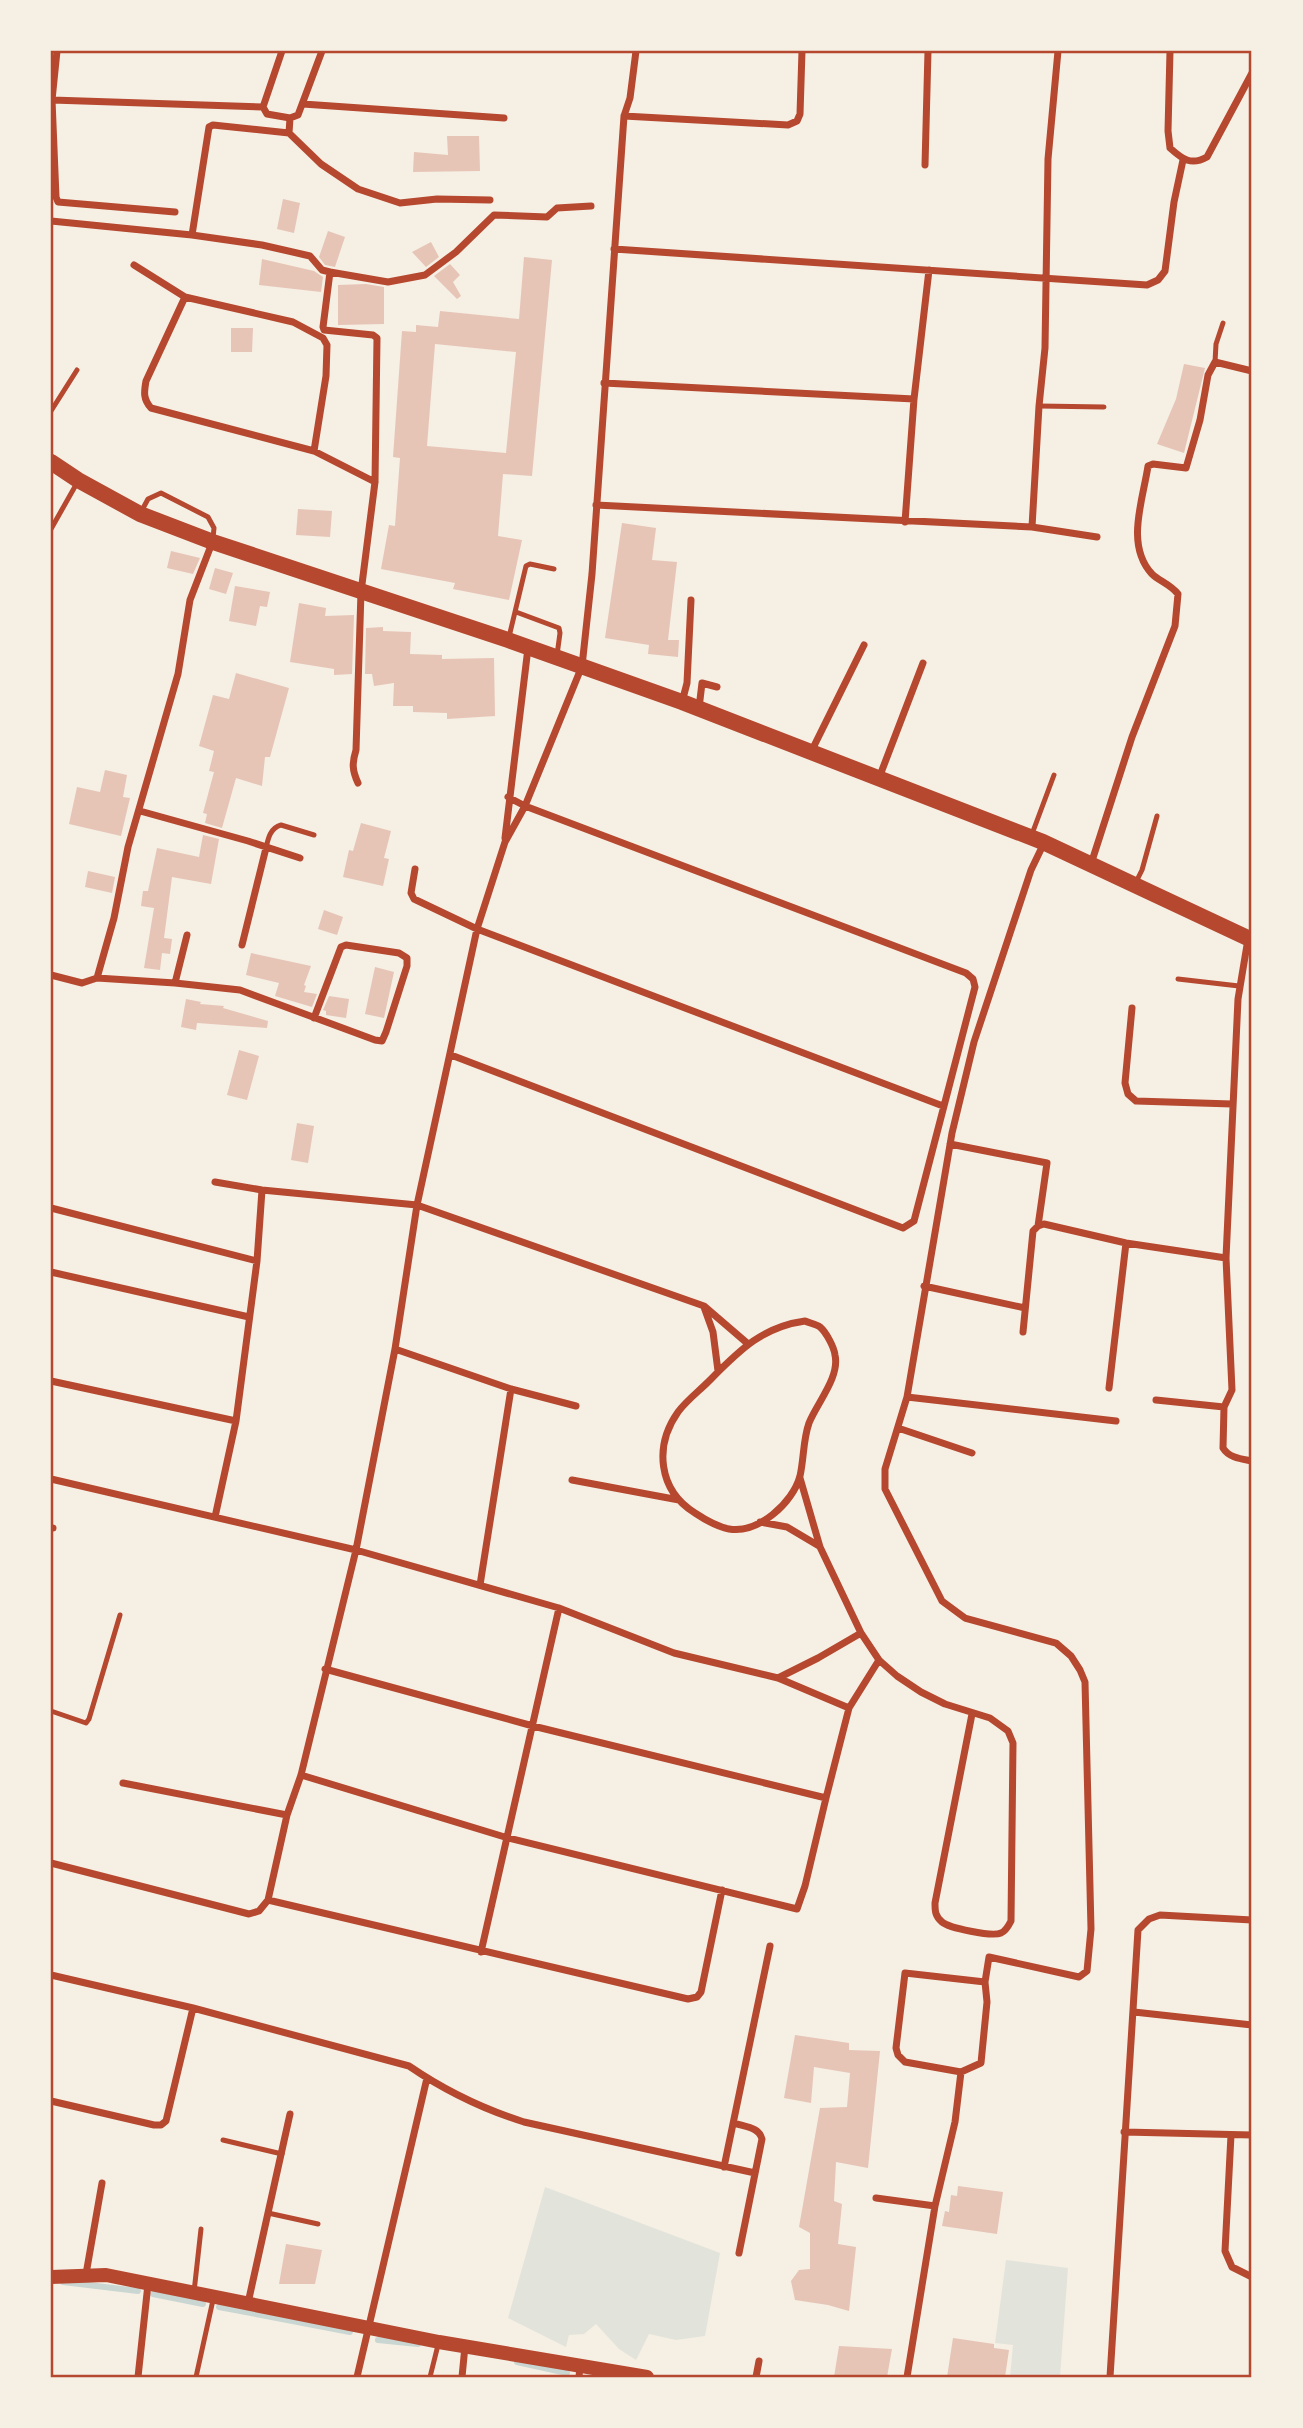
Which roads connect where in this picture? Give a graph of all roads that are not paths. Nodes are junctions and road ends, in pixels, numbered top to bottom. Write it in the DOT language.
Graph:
graph roads {
  1 [pos="57,51"];
  2 [pos="282,51"];
  3 [pos="322,51"];
  4 [pos="636,51"];
  5 [pos="802,51"];
  6 [pos="928,51"];
  7 [pos="1058,51"];
  8 [pos="1170,51"];
  9 [pos="1252,73"];
  10 [pos="52,100"];
  11 [pos="303,104"];
  12 [pos="263,107"];
  13 [pos="624,116"];
  14 [pos="290,118"];
  15 [pos="504,118"];
  16 [pos="289,133"];
  17 [pos="1183,160"];
  18 [pos="925,165"];
  19 [pos="490,200"];
  20 [pos="591,206"];
  21 [pos="175,212"];
  22 [pos="51,221"];
  23 [pos="192,235"];
  24 [pos="614,249"];
  25 [pos="134,265"];
  26 [pos="929,270"];
  27 [pos="330,272"];
  28 [pos="1046,277"];
  29 [pos="185,297"];
  30 [pos="1223,323"];
  31 [pos="1214,362"];
  32 [pos="77,370"];
  33 [pos="1252,371"];
  34 [pos="604,383"];
  35 [pos="914,399"];
  36 [pos="1039,406"];
  37 [pos="1104,407"];
  38 [pos="51,411"];
  39 [pos="314,452"];
  40 [pos="51,462"];
  41 [pos="78,480"];
  42 [pos="375,482"];
  43 [pos="596,505"];
  44 [pos="140,514"];
  45 [pos="905,522"];
  46 [pos="1032,527"];
  47 [pos="51,529"];
  48 [pos="1097,537"];
  49 [pos="213,542"];
  50 [pos="554,569"];
  51 [pos="361,592"];
  52 [pos="691,600"];
  53 [pos="516,612"];
  54 [pos="509,640"];
  55 [pos="864,645"];
  56 [pos="528,647"];
  57 [pos="557,658"];
  58 [pos="923,663"];
  59 [pos="582,667"];
  60 [pos="717,687"];
  61 [pos="682,702"];
  62 [pos="698,709"];
  63 [pos="811,752"];
  64 [pos="1054,775"];
  65 [pos="879,779"];
  66 [pos="358,783"];
  67 [pos="508,797"];
  68 [pos="525,806"];
  69 [pos="139,811"];
  70 [pos="1157,816"];
  71 [pos="314,835"];
  72 [pos="1038,840"];
  73 [pos="505,842"];
  74 [pos="266,848"];
  75 [pos="300,858"];
  76 [pos="1091,864"];
  77 [pos="415,869"];
  78 [pos="1135,885"];
  79 [pos="477,929"];
  80 [pos="187,935"];
  81 [pos="1250,938"];
  82 [pos="242,945"];
  83 [pos="51,975"];
  84 [pos="97,978"];
  85 [pos="1178,979"];
  86 [pos="175,983"];
  87 [pos="1239,986"];
  88 [pos="1132,1008"];
  89 [pos="314,1018"];
  90 [pos="451,1055"];
  91 [pos="1232,1104"];
  92 [pos="943,1106"];
  93 [pos="950,1144"];
  94 [pos="215,1182"];
  95 [pos="262,1190"];
  96 [pos="417,1205"];
  97 [pos="51,1208"];
  98 [pos="1038,1226"];
  99 [pos="1126,1243"];
  100 [pos="1226,1258"];
  101 [pos="257,1261"];
  102 [pos="51,1272"];
  103 [pos="924,1286"];
  104 [pos="704,1306"];
  105 [pos="1025,1308"];
  106 [pos="248,1317"];
  107 [pos="1023,1332"];
  108 [pos="747,1343"];
  109 [pos="395,1349"];
  110 [pos="719,1371"];
  111 [pos="51,1381"];
  112 [pos="1109,1388"];
  113 [pos="511,1389"];
  114 [pos="907,1397"];
  115 [pos="1156,1400"];
  116 [pos="576,1406"];
  117 [pos="1224,1407"];
  118 [pos="236,1421"];
  119 [pos="1116,1421"];
  120 [pos="898,1428"];
  121 [pos="972,1453"];
  122 [pos="1252,1461"];
  123 [pos="800,1478"];
  124 [pos="51,1479"];
  125 [pos="572,1480"];
  126 [pos="679,1500"];
  127 [pos="215,1517"];
  128 [pos="760,1522"];
  129 [pos="820,1547"];
  130 [pos="356,1550"];
  131 [pos="480,1585"];
  132 [pos="559,1608"];
  133 [pos="120,1615"];
  134 [pos="861,1633"];
  135 [pos="879,1660"];
  136 [pos="325,1669"];
  137 [pos="778,1678"];
  138 [pos="849,1708"];
  139 [pos="51,1711"];
  140 [pos="972,1714"];
  141 [pos="533,1726"];
  142 [pos="301,1775"];
  143 [pos="123,1783"];
  144 [pos="826,1798"];
  145 [pos="287,1815"];
  146 [pos="508,1838"];
  147 [pos="51,1863"];
  148 [pos="722,1890"];
  149 [pos="268,1900"];
  150 [pos="1252,1920"];
  151 [pos="770,1946"];
  152 [pos="481,1952"];
  153 [pos="51,1975"];
  154 [pos="985,1982"];
  155 [pos="193,2008"];
  156 [pos="1134,2012"];
  157 [pos="1252,2025"];
  158 [pos="961,2072"];
  159 [pos="426,2078"];
  160 [pos="51,2101"];
  161 [pos="290,2114"];
  162 [pos="734,2123"];
  163 [pos="1125,2133"];
  164 [pos="1231,2135"];
  165 [pos="1252,2135"];
  166 [pos="223,2140"];
  167 [pos="282,2154"];
  168 [pos="724,2167"];
  169 [pos="755,2173"];
  170 [pos="102,2183"];
  171 [pos="876,2198"];
  172 [pos="935,2206"];
  173 [pos="268,2213"];
  174 [pos="318,2224"];
  175 [pos="201,2229"];
  176 [pos="738,2253"];
  177 [pos="86,2274"];
  178 [pos="51,2277"];
  179 [pos="1252,2277"];
  180 [pos="148,2284"];
  181 [pos="194,2293"];
  182 [pos="214,2297"];
  183 [pos="248,2303"];
  184 [pos="369,2328"];
  185 [pos="439,2342"];
  186 [pos="465,2346"];
  187 [pos="759,2361"];
  188 [pos="580,2372"];
  189 [pos="138,2377"];
  190 [pos="196,2377"];
  191 [pos="357,2377"];
  192 [pos="430,2377"];
  193 [pos="461,2377"];
  194 [pos="646,2377"];
  195 [pos="756,2377"];
  196 [pos="907,2377"];
  197 [pos="1110,2377"];
  1 -- 10 [label="street"];
  2 -- 12 [label="street"];
  3 -- 11 [label="street"];
  4 -- 13 [label="street"];
  5 -- 13 [label="street"];
  6 -- 18 [label="street"];
  7 -- 28 [label="street"];
  8 -- 17 [label="street"];
  9 -- 17 [label="street"];
  10 -- 12 [label="street"];
  10 -- 21 [label="street"];
  11 -- 14 [label="street"];
  11 -- 15 [label="street"];
  12 -- 14 [label="street"];
  13 -- 24 [label="street"];
  14 -- 16 [label="street"];
  16 -- 19 [label="street"];
  16 -- 23 [label="street"];
  17 -- 28 [label="street"];
  20 -- 27 [label="street"];
  22 -- 23 [label="street"];
  23 -- 27 [label="street"];
  24 -- 26 [label="street"];
  24 -- 34 [label="street"];
  25 -- 29 [label="street"];
  26 -- 28 [label="street"];
  26 -- 35 [label="street"];
  27 -- 42 [label="street"];
  28 -- 36 [label="street"];
  29 -- 39 [label="street"];
  29 -- 39 [label="street"];
  30 -- 31 [label="lane"];
  31 -- 33 [label="street"];
  31 -- 76 [label="street"];
  32 -- 38 [label="lane"];
  34 -- 35 [label="street"];
  34 -- 43 [label="street"];
  35 -- 45 [label="street"];
  36 -- 37 [label="lane"];
  36 -- 46 [label="street"];
  39 -- 42 [label="street"];
  40 -- 41 [label="main road"];
  41 -- 44 [label="main road"];
  41 -- 47 [label="lane"];
  42 -- 51 [label="street"];
  43 -- 45 [label="street"];
  43 -- 59 [label="street"];
  44 -- 49 [label="main road"];
  44 -- 49 [label="lane"];
  45 -- 46 [label="street"];
  46 -- 48 [label="street"];
  49 -- 51 [label="main road"];
  49 -- 69 [label="street"];
  50 -- 53 [label="lane"];
  51 -- 54 [label="main road"];
  51 -- 66 [label="street"];
  52 -- 61 [label="street"];
  53 -- 54 [label="lane"];
  53 -- 57 [label="lane"];
  54 -- 56 [label="main road"];
  55 -- 63 [label="street"];
  56 -- 57 [label="main road"];
  56 -- 67 [label="street"];
  57 -- 59 [label="main road"];
  58 -- 65 [label="street"];
  59 -- 61 [label="main road"];
  59 -- 68 [label="street"];
  60 -- 62 [label="street"];
  61 -- 62 [label="main road"];
  62 -- 63 [label="main road"];
  63 -- 65 [label="main road"];
  64 -- 72 [label="lane"];
  65 -- 72 [label="main road"];
  67 -- 68 [label="street"];
  67 -- 73 [label="street"];
  68 -- 73 [label="street"];
  68 -- 92 [label="street"];
  69 -- 74 [label="street"];
  69 -- 84 [label="street"];
  70 -- 78 [label="lane"];
  71 -- 74 [label="lane"];
  72 -- 76 [label="main road"];
  72 -- 93 [label="street"];
  73 -- 79 [label="street"];
  74 -- 75 [label="street"];
  74 -- 82 [label="street"];
  76 -- 78 [label="main road"];
  77 -- 79 [label="street"];
  78 -- 81 [label="main road"];
  79 -- 90 [label="street"];
  79 -- 92 [label="street"];
  80 -- 86 [label="street"];
  81 -- 87 [label="street"];
  83 -- 84 [label="street"];
  84 -- 86 [label="street"];
  85 -- 87 [label="lane"];
  86 -- 89 [label="street"];
  87 -- 91 [label="street"];
  88 -- 91 [label="street"];
  89 -- 89 [label="street"];
  90 -- 92 [label="street"];
  90 -- 96 [label="street"];
  91 -- 100 [label="street"];
  93 -- 98 [label="street"];
  93 -- 103 [label="street"];
  94 -- 95 [label="street"];
  95 -- 96 [label="street"];
  95 -- 101 [label="street"];
  96 -- 104 [label="street"];
  96 -- 109 [label="street"];
  97 -- 101 [label="street"];
  98 -- 99 [label="street"];
  98 -- 105 [label="street"];
  99 -- 100 [label="street"];
  99 -- 112 [label="street"];
  100 -- 117 [label="street"];
  101 -- 106 [label="street"];
  102 -- 106 [label="street"];
  103 -- 105 [label="street"];
  103 -- 114 [label="street"];
  104 -- 108 [label="street"];
  104 -- 110 [label="street"];
  105 -- 107 [label="street"];
  106 -- 118 [label="street"];
  108 -- 110 [label="street"];
  108 -- 123 [label="street"];
  109 -- 113 [label="street"];
  109 -- 130 [label="street"];
  110 -- 126 [label="street"];
  111 -- 118 [label="street"];
  113 -- 116 [label="street"];
  113 -- 131 [label="street"];
  114 -- 119 [label="street"];
  114 -- 120 [label="street"];
  115 -- 117 [label="street"];
  117 -- 122 [label="street"];
  118 -- 127 [label="street"];
  120 -- 121 [label="street"];
  120 -- 154 [label="street"];
  123 -- 128 [label="street"];
  123 -- 129 [label="street"];
  124 -- 127 [label="street"];
  125 -- 126 [label="street"];
  126 -- 128 [label="street"];
  127 -- 130 [label="street"];
  128 -- 129 [label="street"];
  129 -- 134 [label="street"];
  130 -- 131 [label="street"];
  130 -- 136 [label="street"];
  131 -- 132 [label="street"];
  132 -- 137 [label="street"];
  132 -- 141 [label="street"];
  133 -- 139 [label="lane"];
  134 -- 135 [label="street"];
  134 -- 137 [label="street"];
  135 -- 138 [label="street"];
  135 -- 140 [label="street"];
  136 -- 141 [label="street"];
  136 -- 142 [label="street"];
  137 -- 138 [label="street"];
  138 -- 144 [label="street"];
  140 -- 140 [label="street"];
  141 -- 144 [label="street"];
  141 -- 146 [label="street"];
  142 -- 145 [label="street"];
  142 -- 146 [label="street"];
  143 -- 145 [label="street"];
  144 -- 148 [label="street"];
  145 -- 149 [label="street"];
  146 -- 148 [label="street"];
  146 -- 152 [label="street"];
  147 -- 149 [label="street"];
  148 -- 152 [label="street"];
  149 -- 152 [label="street"];
  150 -- 156 [label="street"];
  151 -- 162 [label="street"];
  153 -- 155 [label="street"];
  154 -- 158 [label="street"];
  154 -- 158 [label="street"];
  155 -- 159 [label="street"];
  155 -- 160 [label="street"];
  156 -- 157 [label="street"];
  156 -- 163 [label="street"];
  158 -- 172 [label="street"];
  159 -- 168 [label="street"];
  159 -- 184 [label="street"];
  161 -- 167 [label="street"];
  162 -- 168 [label="street"];
  162 -- 169 [label="street"];
  163 -- 164 [label="street"];
  163 -- 197 [label="street"];
  164 -- 165 [label="street"];
  164 -- 179 [label="street"];
  166 -- 167 [label="lane"];
  167 -- 173 [label="street"];
  168 -- 169 [label="street"];
  169 -- 176 [label="street"];
  170 -- 177 [label="street"];
  171 -- 172 [label="street"];
  172 -- 196 [label="street"];
  173 -- 174 [label="lane"];
  173 -- 183 [label="street"];
  175 -- 181 [label="lane"];
  177 -- 178 [label="main road"];
  177 -- 180 [label="main road"];
  180 -- 181 [label="main road"];
  180 -- 189 [label="street"];
  181 -- 182 [label="main road"];
  182 -- 183 [label="main road"];
  182 -- 190 [label="lane"];
  183 -- 184 [label="main road"];
  184 -- 185 [label="main road"];
  184 -- 191 [label="street"];
  185 -- 186 [label="main road"];
  185 -- 192 [label="lane"];
  186 -- 188 [label="main road"];
  186 -- 193 [label="street"];
  187 -- 195 [label="street"];
  188 -- 194 [label="main road"];
}
